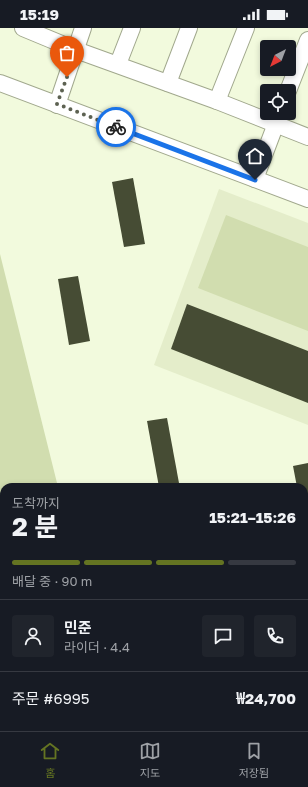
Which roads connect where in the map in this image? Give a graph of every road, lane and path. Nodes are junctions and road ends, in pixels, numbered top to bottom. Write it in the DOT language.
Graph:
graph roads {
  1 [pos="23,28"];
  2 [pos="84,28"];
  3 [pos="132,28"];
  4 [pos="189,28"];
  5 [pos="246,28"];
  6 [pos="308,40"];
  7 [pos="76,50"];
  8 [pos="118,64"];
  9 [pos="0,83"];
  10 [pos="168,83"];
  11 [pos="291,84"];
  12 [pos="217,101"];
  13 [pos="57,104"];
  14 [pos="260,114"];
  15 [pos="278,120"];
  16 [pos="280,120"];
  17 [pos="308,137"];
  18 [pos="255,180"];
  19 [pos="308,199"];
  1 -- 7 [label="street"];
  2 -- 7 [label="street"];
  3 -- 8 [label="street"];
  4 -- 10 [label="street"];
  5 -- 12 [label="street"];
  6 -- 11 [label="street"];
  7 -- 8 [label="street"];
  7 -- 13 [label="street"];
  8 -- 10 [label="street"];
  9 -- 13 [label="street"];
  10 -- 12 [label="street"];
  12 -- 14 [label="street"];
  13 -- 18 [label="street"];
  15 -- 18 [label="street"];
  16 -- 17 [label="street"];
  18 -- 19 [label="street"];
}
